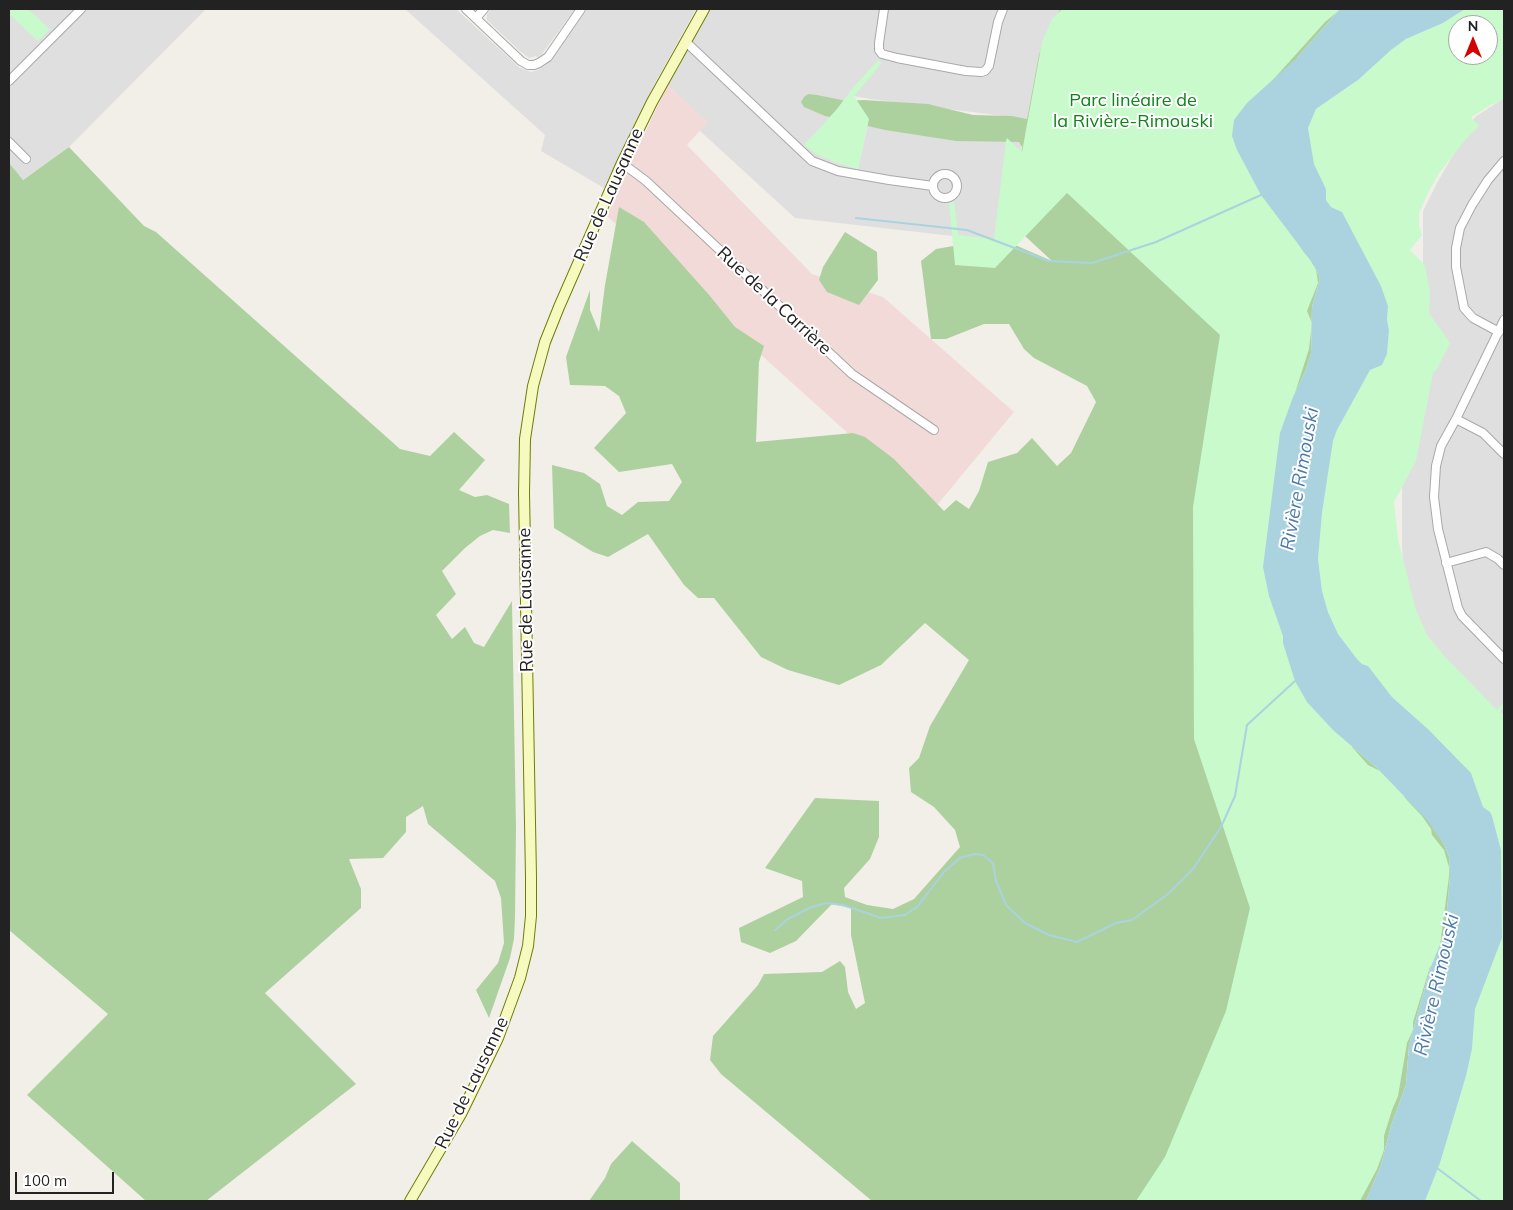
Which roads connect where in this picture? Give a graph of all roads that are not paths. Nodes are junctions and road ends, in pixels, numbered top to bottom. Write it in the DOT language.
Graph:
graph roads {
  1 [pos="81,9"];
  2 [pos="466,9"];
  3 [pos="484,9"];
  4 [pos="581,9"];
  5 [pos="704,9"];
  6 [pos="884,9"];
  7 [pos="1001,9"];
  8 [pos="476,18"];
  9 [pos="686,42"];
  10 [pos="9,81"];
  11 [pos="9,142"];
  12 [pos="26,159"];
  13 [pos="1504,161"];
  14 [pos="622,163"];
  15 [pos="933,186"];
  16 [pos="1504,320"];
  17 [pos="1499,332"];
  18 [pos="1456,419"];
  19 [pos="934,430"];
  20 [pos="1504,454"];
  21 [pos="1446,563"];
  22 [pos="1504,565"];
  23 [pos="1504,659"];
  24 [pos="410,1201"];
  1 -- 10 [label="street"];
  2 -- 8 [label="street"];
  3 -- 8 [label="street"];
  4 -- 8 [label="street"];
  5 -- 9 [label="street, Rue de Lausanne"];
  6 -- 7 [label="street"];
  9 -- 14 [label="street, Rue de Lausanne"];
  9 -- 15 [label="street"];
  11 -- 12 [label="street"];
  13 -- 17 [label="street"];
  14 -- 19 [label="street, Rue de la Carrière"];
  14 -- 24 [label="street, Rue de Lausanne"];
  16 -- 17 [label="street"];
  17 -- 18 [label="street"];
  18 -- 20 [label="street"];
  18 -- 21 [label="street"];
  21 -- 22 [label="street"];
  21 -- 23 [label="street"];
}
